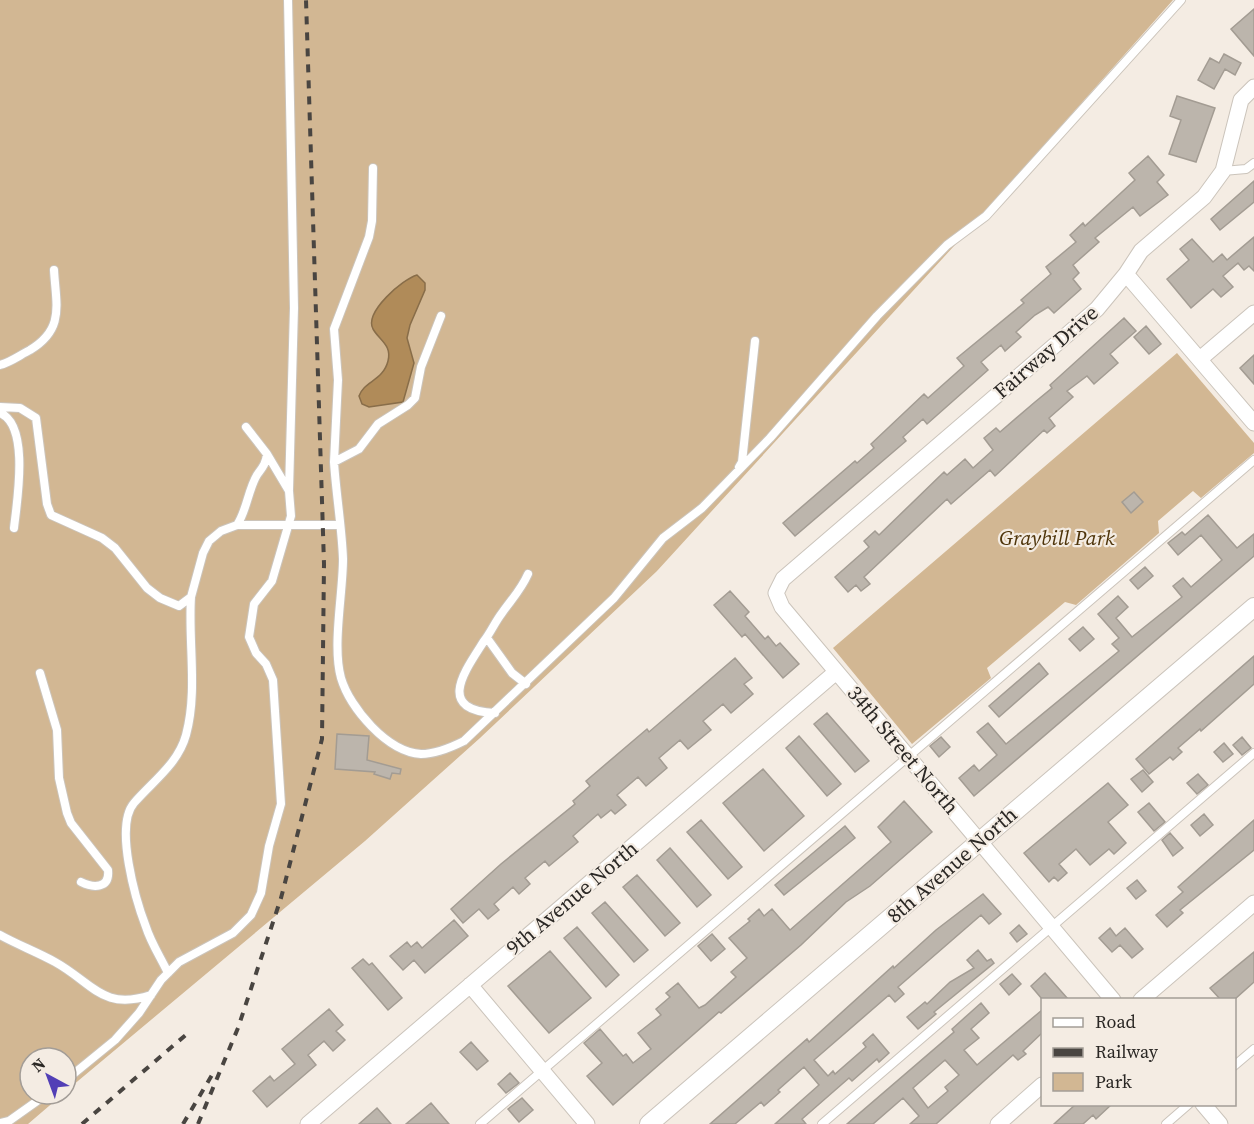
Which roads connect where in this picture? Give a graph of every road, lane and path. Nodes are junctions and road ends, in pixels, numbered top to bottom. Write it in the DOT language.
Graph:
graph roads {
  1 [pos="288,0"];
  2 [pos="1181,0"];
  3 [pos="1254,87"];
  4 [pos="1254,163"];
  5 [pos="373,168"];
  6 [pos="1223,171"];
  7 [pos="54,270"];
  8 [pos="1126,274"];
  9 [pos="1254,312"];
  10 [pos="441,316"];
  11 [pos="754,341"];
  12 [pos="1200,359"];
  13 [pos="0,366"];
  14 [pos="0,407"];
  15 [pos="0,413"];
  16 [pos="1254,423"];
  17 [pos="246,427"];
  18 [pos="267,454"];
  19 [pos="1254,460"];
  20 [pos="334,462"];
  21 [pos="735,473"];
  22 [pos="289,491"];
  23 [pos="237,525"];
  24 [pos="286,525"];
  25 [pos="338,525"];
  26 [pos="14,528"];
  27 [pos="528,574"];
  28 [pos="783,579"];
  29 [pos="191,597"];
  30 [pos="1254,607"];
  31 [pos="487,638"];
  32 [pos="836,672"];
  33 [pos="40,673"];
  34 [pos="526,684"];
  35 [pos="495,712"];
  36 [pos="1254,753"];
  37 [pos="908,755"];
  38 [pos="979,842"];
  39 [pos="81,882"];
  40 [pos="1254,903"];
  41 [pos="1051,926"];
  42 [pos="0,935"];
  43 [pos="168,973"];
  44 [pos="470,985"];
  45 [pos="151,996"];
  46 [pos="1112,998"];
  47 [pos="1142,998"];
  48 [pos="1254,1049"];
  49 [pos="1236,1064"];
  50 [pos="78,1070"];
  51 [pos="542,1071"];
  52 [pos="1041,1086"];
  53 [pos="30,1106"];
  54 [pos="1187,1106"];
  55 [pos="1205,1106"];
  56 [pos="0,1123"];
  57 [pos="308,1124"];
  58 [pos="480,1124"];
  59 [pos="587,1124"];
  60 [pos="649,1124"];
  61 [pos="822,1124"];
  62 [pos="998,1124"];
  63 [pos="1166,1124"];
  64 [pos="1220,1124"];
  1 -- 22 [label="lane"];
  2 -- 21 [label="lane"];
  3 -- 6 [label="street, Fairway Drive"];
  4 -- 6 [label="lane"];
  5 -- 20 [label="lane"];
  6 -- 8 [label="street, Fairway Drive"];
  7 -- 13 [label="lane"];
  8 -- 12 [label="street"];
  8 -- 28 [label="street, Fairway Drive"];
  9 -- 12 [label="street"];
  10 -- 20 [label="lane"];
  11 -- 21 [label="lane"];
  12 -- 16 [label="street"];
  14 -- 29 [label="lane"];
  15 -- 26 [label="lane"];
  17 -- 18 [label="lane"];
  18 -- 22 [label="lane"];
  18 -- 23 [label="lane"];
  19 -- 37 [label="lane"];
  20 -- 25 [label="lane"];
  21 -- 34 [label="lane"];
  22 -- 24 [label="lane"];
  23 -- 24 [label="lane"];
  23 -- 29 [label="lane"];
  24 -- 25 [label="lane"];
  24 -- 43 [label="lane"];
  25 -- 35 [label="lane"];
  27 -- 31 [label="lane"];
  28 -- 32 [label="street, 34th Street North"];
  29 -- 43 [label="lane"];
  30 -- 38 [label="street, 8th Avenue North"];
  31 -- 34 [label="lane"];
  31 -- 35 [label="lane"];
  32 -- 37 [label="street, 34th Street North"];
  32 -- 44 [label="street, 9th Avenue North"];
  33 -- 39 [label="lane"];
  34 -- 35 [label="lane"];
  36 -- 41 [label="lane"];
  37 -- 38 [label="street, 34th Street North"];
  37 -- 51 [label="lane"];
  38 -- 41 [label="street, 34th Street North"];
  38 -- 60 [label="street, 8th Avenue North"];
  40 -- 47 [label="street"];
  41 -- 46 [label="street, 34th Street North"];
  41 -- 61 [label="lane"];
  42 -- 45 [label="lane"];
  43 -- 45 [label="lane"];
  44 -- 51 [label="street"];
  44 -- 57 [label="street, 9th Avenue North"];
  45 -- 50 [label="lane"];
  48 -- 49 [label="lane"];
  51 -- 58 [label="lane"];
  51 -- 59 [label="street"];
  52 -- 62 [label="street"];
  53 -- 56 [label="lane"];
  54 -- 63 [label="lane"];
  55 -- 64 [label="street"];
}
